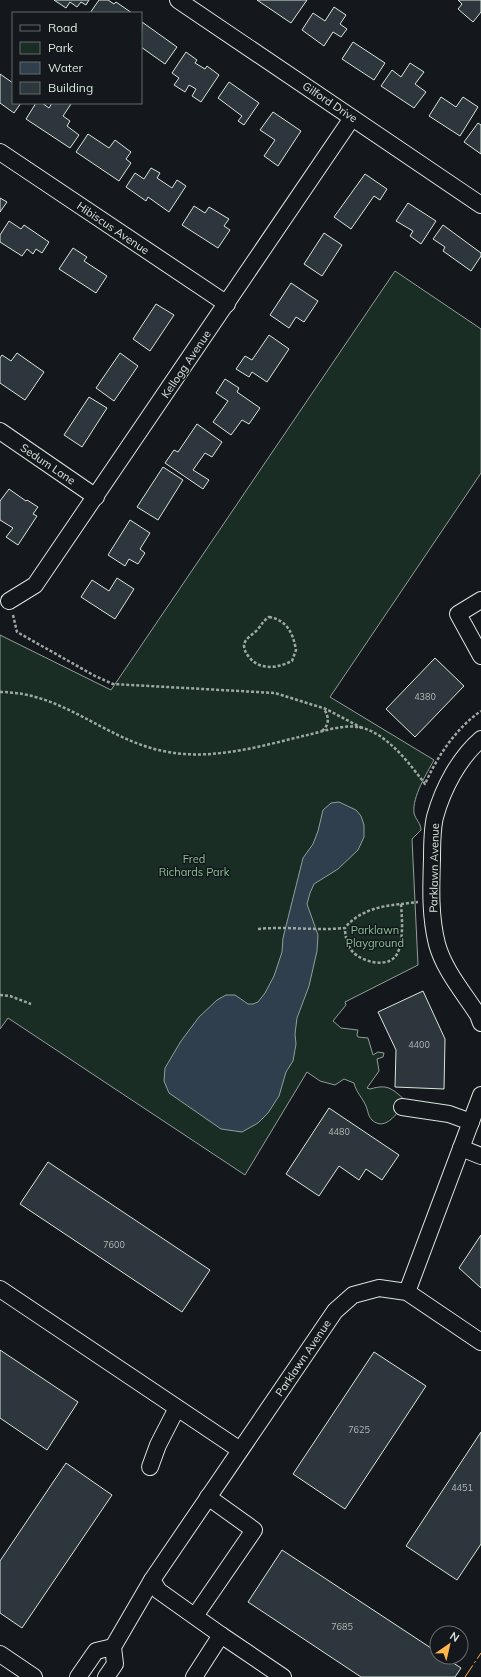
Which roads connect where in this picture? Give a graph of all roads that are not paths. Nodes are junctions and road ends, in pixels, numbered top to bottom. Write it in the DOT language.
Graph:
graph roads {
  1 [pos="178,0"];
  2 [pos="352,118"];
  3 [pos="0,152"];
  4 [pos="481,205"];
  5 [pos="226,304"];
  6 [pos="0,431"];
  7 [pos="96,497"];
  8 [pos="481,600"];
  9 [pos="9,601"];
  10 [pos="481,656"];
  11 [pos="481,739"];
  12 [pos="481,1023"];
  13 [pos="481,1095"];
  14 [pos="402,1107"];
  15 [pos="471,1122"];
  16 [pos="461,1148"];
  17 [pos="481,1156"];
  18 [pos="0,1289"];
  19 [pos="406,1292"];
  20 [pos="481,1342"];
  21 [pos="177,1408"];
  22 [pos="240,1450"];
  23 [pos="150,1467"];
  24 [pos="208,1497"];
  25 [pos="152,1580"];
  26 [pos="195,1616"];
  27 [pos="221,1635"];
  28 [pos="113,1647"];
  29 [pos="0,1654"];
  30 [pos="34,1677"];
  31 [pos="78,1677"];
  32 [pos="106,1677"];
  33 [pos="194,1677"];
  34 [pos="283,1677"];
  1 -- 2 [label="street, Gilford Drive"];
  2 -- 4 [label="street, Gilford Drive"];
  2 -- 5 [label="street, Kellogg Avenue"];
  3 -- 5 [label="street, Hibiscus Avenue"];
  5 -- 7 [label="street, Kellogg Avenue"];
  6 -- 7 [label="street, Sedum Lane"];
  7 -- 9 [label="street, Kellogg Avenue"];
  8 -- 10 [label="street"];
  11 -- 12 [label="street, Parklawn Avenue"];
  13 -- 15 [label="street"];
  14 -- 15 [label="street"];
  15 -- 16 [label="street"];
  16 -- 17 [label="street"];
  16 -- 19 [label="street"];
  18 -- 21 [label="street"];
  19 -- 20 [label="street"];
  19 -- 22 [label="street, Parklawn Avenue"];
  21 -- 22 [label="street"];
  21 -- 23 [label="street"];
  22 -- 24 [label="street, Parklawn Avenue"];
  24 -- 25 [label="street, Parklawn Avenue"];
  24 -- 26 [label="street"];
  25 -- 26 [label="street"];
  25 -- 28 [label="street, Parklawn Avenue"];
  26 -- 27 [label="street"];
  27 -- 33 [label="street"];
  27 -- 34 [label="street"];
  28 -- 31 [label="street"];
  28 -- 32 [label="street"];
  29 -- 30 [label="street"];
}
